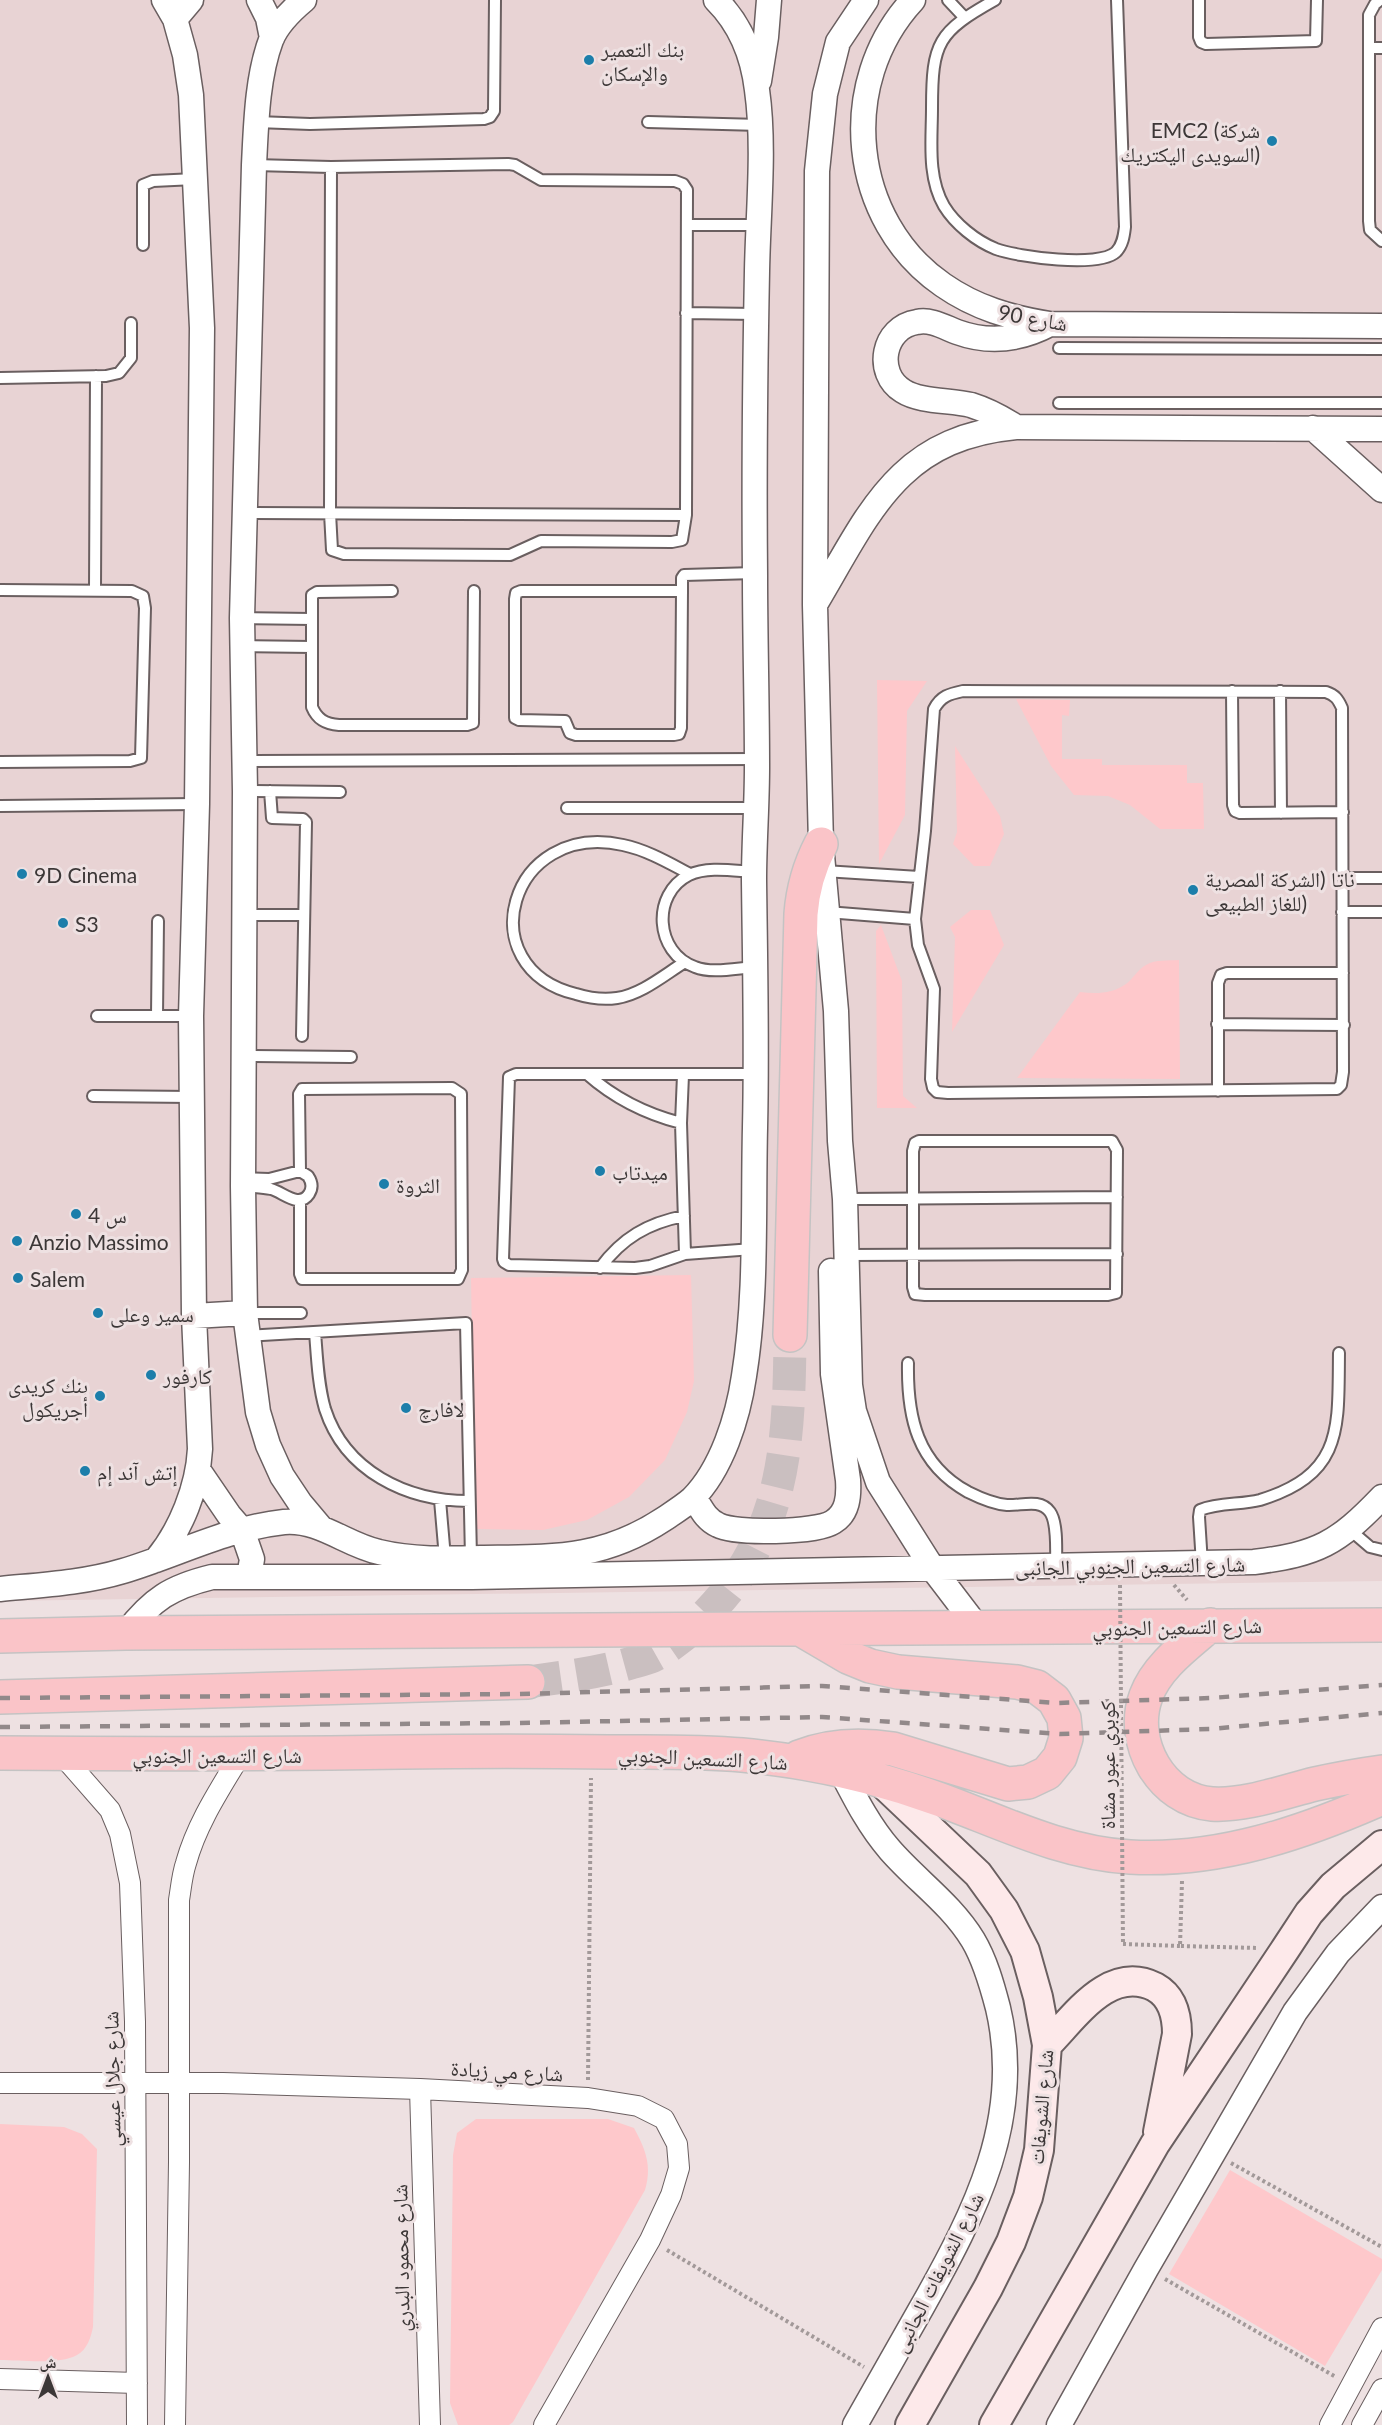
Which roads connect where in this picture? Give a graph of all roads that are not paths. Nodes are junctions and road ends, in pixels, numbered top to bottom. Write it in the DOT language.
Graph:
graph roads {
  1 [pos="191,0"];
  2 [pos="259,0"];
  3 [pos="304,0"];
  4 [pos="495,0"];
  5 [pos="708,0"];
  6 [pos="769,0"];
  7 [pos="846,0"];
  8 [pos="866,0"];
  9 [pos="913,0"];
  10 [pos="948,0"];
  11 [pos="995,0"];
  12 [pos="1117,0"];
  13 [pos="1199,0"];
  14 [pos="1317,0"];
  15 [pos="1380,0"];
  16 [pos="722,6"];
  17 [pos="169,10"];
  18 [pos="964,17"];
  19 [pos="847,27"];
  20 [pos="272,38"];
  21 [pos="1369,48"];
  22 [pos="1382,48"];
  23 [pos="757,90"];
  24 [pos="257,122"];
  25 [pos="648,122"];
  26 [pos="760,125"];
  27 [pos="254,165"];
  28 [pos="331,167"];
  29 [pos="195,179"];
  30 [pos="687,225"];
  31 [pos="758,225"];
  32 [pos="1382,241"];
  33 [pos="143,244"];
  34 [pos="686,313"];
  35 [pos="756,314"];
  36 [pos="131,323"];
  37 [pos="1050,324"];
  38 [pos="1382,326"];
  39 [pos="1059,348"];
  40 [pos="1382,349"];
  41 [pos="96,376"];
  42 [pos="0,378"];
  43 [pos="1059,403"];
  44 [pos="1382,403"];
  45 [pos="1017,427"];
  46 [pos="1313,428"];
  47 [pos="1382,429"];
  48 [pos="1382,490"];
  49 [pos="243,513"];
  50 [pos="330,513"];
  51 [pos="686,515"];
  52 [pos="755,573"];
  53 [pos="0,590"];
  54 [pos="95,590"];
  55 [pos="392,591"];
  56 [pos="474,591"];
  57 [pos="682,591"];
  58 [pos="815,605"];
  59 [pos="242,618"];
  60 [pos="312,619"];
  61 [pos="243,646"];
  62 [pos="312,647"];
  63 [pos="1232,691"];
  64 [pos="1280,691"];
  65 [pos="757,759"];
  66 [pos="244,761"];
  67 [pos="0,762"];
  68 [pos="245,791"];
  69 [pos="270,791"];
  70 [pos="340,792"];
  71 [pos="197,804"];
  72 [pos="0,806"];
  73 [pos="567,808"];
  74 [pos="756,808"];
  75 [pos="1343,812"];
  76 [pos="1281,813"];
  77 [pos="822,858"];
  78 [pos="754,872"];
  79 [pos="690,874"];
  80 [pos="919,877"];
  81 [pos="1342,878"];
  82 [pos="1382,878"];
  83 [pos="826,912"];
  84 [pos="1342,912"];
  85 [pos="1382,912"];
  86 [pos="245,915"];
  87 [pos="304,915"];
  88 [pos="915,919"];
  89 [pos="158,921"];
  90 [pos="685,962"];
  91 [pos="756,967"];
  92 [pos="1343,973"];
  93 [pos="97,1016"];
  94 [pos="157,1016"];
  95 [pos="191,1016"];
  96 [pos="1217,1024"];
  97 [pos="1344,1025"];
  98 [pos="302,1036"];
  99 [pos="245,1056"];
  100 [pos="351,1057"];
  101 [pos="587,1074"];
  102 [pos="756,1074"];
  103 [pos="682,1075"];
  104 [pos="1218,1091"];
  105 [pos="93,1096"];
  106 [pos="193,1097"];
  107 [pos="681,1123"];
  108 [pos="840,1141"];
  109 [pos="300,1171"];
  110 [pos="243,1182"];
  111 [pos="1117,1197"];
  112 [pos="845,1199"];
  113 [pos="913,1199"];
  114 [pos="300,1200"];
  115 [pos="684,1216"];
  116 [pos="753,1249"];
  117 [pos="685,1254"];
  118 [pos="913,1254"];
  119 [pos="1117,1254"];
  120 [pos="847,1255"];
  121 [pos="600,1268"];
  122 [pos="301,1313"];
  123 [pos="194,1316"];
  124 [pos="246,1325"];
  125 [pos="315,1332"];
  126 [pos="790,1335"];
  127 [pos="1339,1353"];
  128 [pos="908,1363"];
  129 [pos="199,1471"];
  130 [pos="694,1497"];
  131 [pos="1382,1497"];
  132 [pos="440,1500"];
  133 [pos="469,1501"];
  134 [pos="321,1528"];
  135 [pos="1349,1529"];
  136 [pos="242,1530"];
  137 [pos="1382,1550"];
  138 [pos="445,1558"];
  139 [pos="156,1560"];
  140 [pos="1202,1564"];
  141 [pos="1056,1567"];
  142 [pos="472,1568"];
  143 [pos="933,1569"];
  144 [pos="249,1577"];
  145 [pos="0,1589"];
  146 [pos="1210,1625"];
  147 [pos="1382,1625"];
  148 [pos="978,1628"];
  149 [pos="802,1629"];
  150 [pos="126,1633"];
  151 [pos="0,1636"];
  152 [pos="528,1682"];
  153 [pos="0,1697"];
  154 [pos="0,1753"];
  155 [pos="61,1754"];
  156 [pos="241,1754"];
  157 [pos="789,1761"];
  158 [pos="840,1770"];
  159 [pos="1382,1772"];
  160 [pos="881,1782"];
  161 [pos="1382,1798"];
  162 [pos="1382,1845"];
  163 [pos="1382,1907"];
  164 [pos="1047,2045"];
  165 [pos="179,2082"];
  166 [pos="0,2083"];
  167 [pos="136,2083"];
  168 [pos="420,2089"];
  169 [pos="1155,2144"];
  170 [pos="1382,2328"];
  171 [pos="0,2379"];
  172 [pos="137,2382"];
  173 [pos="1382,2389"];
  174 [pos="137,2425"];
  175 [pos="175,2425"];
  176 [pos="430,2425"];
  177 [pos="544,2425"];
  178 [pos="855,2425"];
  179 [pos="910,2425"];
  180 [pos="994,2425"];
  181 [pos="1059,2425"];
  182 [pos="1330,2425"];
  183 [pos="1362,2425"];
  1 -- 17 [label="street"];
  2 -- 20 [label="street"];
  3 -- 20 [label="street"];
  4 -- 24 [label="lane"];
  5 -- 16 [label="lane"];
  6 -- 23 [label="street"];
  7 -- 19 [label="street"];
  8 -- 19 [label="street"];
  9 -- 37 [label="street, شارع 90"];
  10 -- 18 [label="lane"];
  11 -- 18 [label="lane"];
  12 -- 18 [label="lane"];
  13 -- 14 [label="lane"];
  15 -- 21 [label="lane"];
  16 -- 23 [label="street"];
  17 -- 29 [label="street"];
  19 -- 58 [label="street"];
  20 -- 24 [label="street"];
  21 -- 22 [label="lane"];
  21 -- 32 [label="lane"];
  23 -- 26 [label="street"];
  24 -- 27 [label="street"];
  25 -- 26 [label="lane"];
  26 -- 31 [label="street"];
  27 -- 28 [label="lane"];
  27 -- 49 [label="street"];
  28 -- 30 [label="lane"];
  28 -- 50 [label="lane"];
  29 -- 33 [label="lane"];
  29 -- 71 [label="street"];
  30 -- 31 [label="lane"];
  30 -- 34 [label="lane"];
  31 -- 35 [label="street"];
  34 -- 35 [label="lane"];
  34 -- 51 [label="lane"];
  35 -- 52 [label="street"];
  36 -- 41 [label="lane"];
  37 -- 38 [label="street, شارع 90"];
  37 -- 45 [label="street"];
  39 -- 40 [label="lane"];
  41 -- 42 [label="lane"];
  41 -- 54 [label="lane"];
  43 -- 44 [label="lane"];
  45 -- 46 [label="street"];
  45 -- 58 [label="street"];
  46 -- 47 [label="street"];
  46 -- 48 [label="street"];
  49 -- 50 [label="lane"];
  49 -- 59 [label="street"];
  50 -- 51 [label="lane"];
  50 -- 51 [label="lane"];
  52 -- 57 [label="lane"];
  52 -- 65 [label="street"];
  53 -- 54 [label="lane"];
  54 -- 67 [label="lane"];
  55 -- 60 [label="lane"];
  56 -- 62 [label="lane"];
  57 -- 57 [label="lane"];
  58 -- 77 [label="street"];
  59 -- 60 [label="lane"];
  59 -- 61 [label="street"];
  60 -- 62 [label="lane"];
  61 -- 62 [label="lane"];
  61 -- 66 [label="street"];
  63 -- 64 [label="lane"];
  63 -- 76 [label="lane"];
  63 -- 80 [label="lane"];
  64 -- 75 [label="lane"];
  64 -- 76 [label="lane"];
  65 -- 66 [label="lane"];
  65 -- 74 [label="street"];
  66 -- 68 [label="street"];
  68 -- 69 [label="lane"];
  68 -- 86 [label="street"];
  69 -- 70 [label="lane"];
  69 -- 87 [label="lane"];
  71 -- 72 [label="lane"];
  71 -- 95 [label="street"];
  73 -- 74 [label="lane"];
  74 -- 78 [label="street"];
  75 -- 76 [label="lane"];
  75 -- 81 [label="lane"];
  77 -- 80 [label="lane"];
  77 -- 83 [label="street"];
  77 -- 126 [label="highway"];
  78 -- 79 [label="lane"];
  78 -- 91 [label="street"];
  79 -- 90 [label="lane"];
  79 -- 90 [label="lane"];
  80 -- 88 [label="lane"];
  81 -- 82 [label="lane"];
  81 -- 84 [label="lane"];
  83 -- 88 [label="lane"];
  83 -- 108 [label="street"];
  84 -- 85 [label="lane"];
  84 -- 92 [label="lane"];
  86 -- 87 [label="lane"];
  86 -- 99 [label="street"];
  87 -- 98 [label="lane"];
  88 -- 104 [label="lane"];
  89 -- 94 [label="lane"];
  90 -- 91 [label="lane"];
  91 -- 102 [label="street"];
  92 -- 96 [label="lane"];
  92 -- 97 [label="lane"];
  93 -- 94 [label="lane"];
  94 -- 95 [label="lane"];
  95 -- 106 [label="street"];
  96 -- 97 [label="lane"];
  96 -- 104 [label="lane"];
  97 -- 104 [label="lane"];
  99 -- 100 [label="lane"];
  99 -- 110 [label="street"];
  101 -- 103 [label="lane"];
  101 -- 107 [label="lane"];
  101 -- 121 [label="lane"];
  102 -- 103 [label="lane"];
  102 -- 116 [label="street"];
  103 -- 107 [label="lane"];
  105 -- 106 [label="lane"];
  106 -- 123 [label="street"];
  107 -- 115 [label="lane"];
  108 -- 112 [label="street"];
  108 -- 130 [label="street"];
  109 -- 110 [label="lane"];
  109 -- 114 [label="lane"];
  109 -- 114 [label="lane"];
  110 -- 114 [label="lane"];
  110 -- 124 [label="street"];
  111 -- 113 [label="lane"];
  111 -- 113 [label="lane"];
  111 -- 119 [label="lane"];
  112 -- 113 [label="lane"];
  112 -- 120 [label="street"];
  113 -- 118 [label="lane"];
  115 -- 117 [label="lane"];
  115 -- 121 [label="lane"];
  116 -- 117 [label="lane"];
  116 -- 130 [label="street"];
  117 -- 121 [label="lane"];
  118 -- 119 [label="lane"];
  118 -- 119 [label="lane"];
  118 -- 120 [label="lane"];
  120 -- 143 [label="street"];
  122 -- 124 [label="lane"];
  123 -- 124 [label="street"];
  123 -- 129 [label="street"];
  124 -- 125 [label="lane"];
  124 -- 134 [label="street"];
  125 -- 132 [label="lane"];
  125 -- 133 [label="lane"];
  127 -- 140 [label="lane"];
  128 -- 141 [label="lane"];
  129 -- 136 [label="street"];
  129 -- 139 [label="street"];
  130 -- 142 [label="street"];
  131 -- 135 [label="street"];
  132 -- 133 [label="lane"];
  132 -- 138 [label="lane"];
  133 -- 142 [label="lane"];
  134 -- 136 [label="street"];
  134 -- 138 [label="street"];
  135 -- 137 [label="lane"];
  135 -- 140 [label="street, شارع التسعين الجنوبي الجانبى"];
  136 -- 139 [label="street"];
  136 -- 144 [label="street"];
  138 -- 142 [label="street"];
  139 -- 145 [label="street"];
  140 -- 141 [label="street, شارع التسعين الجنوبي الجانبى"];
  141 -- 143 [label="street, شارع التسعين الجنوبي الجانبى"];
  142 -- 143 [label="street, شارع التسعين الجنوبي الجانبى"];
  142 -- 144 [label="street"];
  143 -- 148 [label="street"];
  144 -- 150 [label="street"];
  146 -- 147 [label="highway, شارع التسعين الجنوبي"];
  146 -- 148 [label="highway, شارع التسعين الجنوبي"];
  146 -- 159 [label="highway"];
  148 -- 149 [label="highway, شارع التسعين الجنوبي"];
  149 -- 150 [label="highway, شارع التسعين الجنوبي"];
  149 -- 157 [label="highway"];
  150 -- 151 [label="highway, شارع التسعين الجنوبي"];
  152 -- 153 [label="highway"];
  154 -- 155 [label="highway, شارع التسعين الجنوبي"];
  155 -- 156 [label="highway, شارع التسعين الجنوبي"];
  155 -- 167 [label="street, شارع جلال عيسي"];
  156 -- 157 [label="highway, شارع التسعين الجنوبي"];
  156 -- 165 [label="street"];
  157 -- 158 [label="highway, شارع التسعين الجنوبي"];
  158 -- 160 [label="highway, شارع التسعين الجنوبي"];
  158 -- 178 [label="street, شارع الشويفات الجانبى"];
  160 -- 161 [label="highway, شارع التسعين الجنوبي"];
  160 -- 164 [label="main road, شارع الشويفات"];
  162 -- 169 [label="main road"];
  163 -- 181 [label="street"];
  164 -- 169 [label="main road"];
  164 -- 179 [label="main road, شارع الشويفات"];
  165 -- 167 [label="street, شارع مي زيادة"];
  165 -- 168 [label="street, شارع مي زيادة"];
  165 -- 175 [label="street"];
  166 -- 167 [label="street, شارع مي زيادة"];
  167 -- 172 [label="street, شارع جلال عيسي"];
  168 -- 176 [label="street, شارع محمود البدري"];
  168 -- 177 [label="street, شارع مي زيادة"];
  169 -- 180 [label="main road"];
  170 -- 182 [label="street"];
  171 -- 172 [label="street"];
  172 -- 174 [label="street, شارع جلال عيسي"];
  173 -- 183 [label="street"];
}
